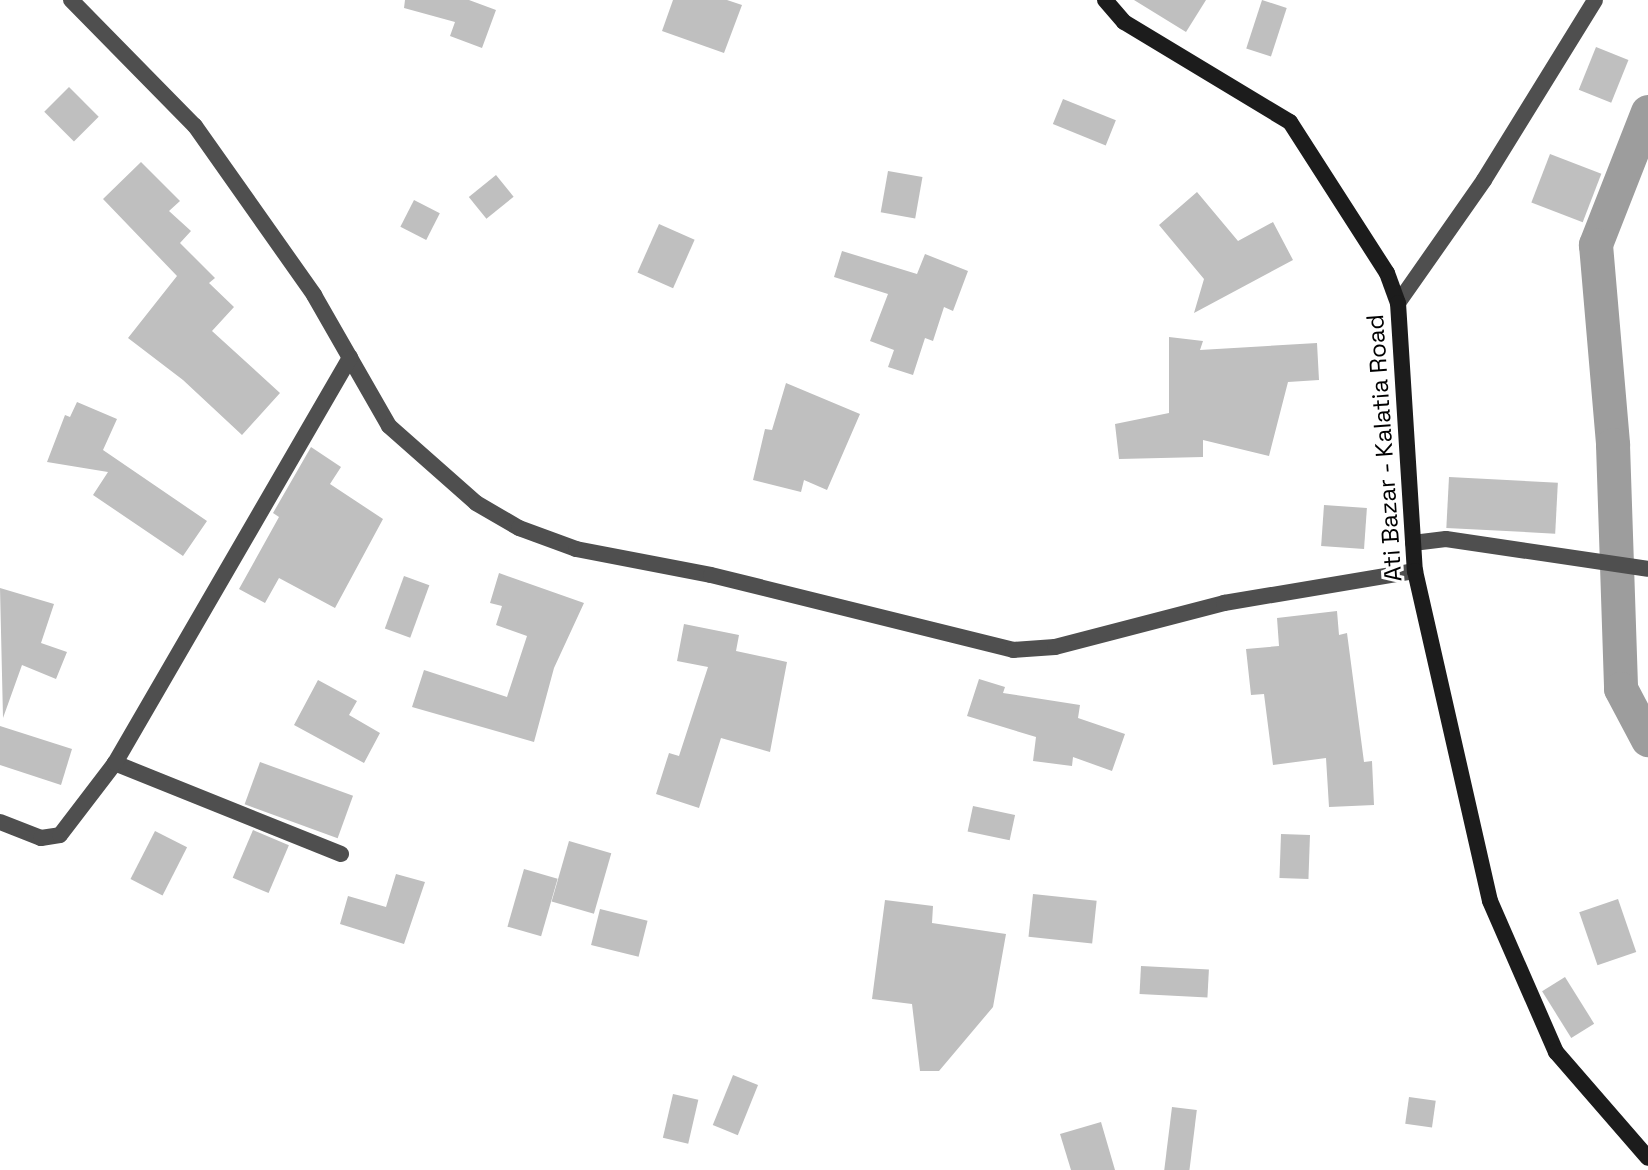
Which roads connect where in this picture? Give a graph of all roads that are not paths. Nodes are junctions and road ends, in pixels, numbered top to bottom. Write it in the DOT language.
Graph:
graph roads {
  1 [pos="71,0"];
  2 [pos="1105,0"];
  3 [pos="1595,0"];
  4 [pos="1398,303"];
  5 [pos="350,357"];
  6 [pos="1413,543"];
  7 [pos="1648,569"];
  8 [pos="1415,571"];
  9 [pos="115,763"];
  10 [pos="0,822"];
  11 [pos="341,854"];
  12 [pos="1648,1158"];
  1 -- 5 [label="street"];
  2 -- 4 [label="main road, Ati Bazar - Kalatia Road"];
  3 -- 4 [label="street"];
  4 -- 6 [label="main road, Ati Bazar - Kalatia Road"];
  5 -- 8 [label="street"];
  5 -- 9 [label="street"];
  6 -- 7 [label="street"];
  6 -- 8 [label="main road, Ati Bazar - Kalatia Road"];
  8 -- 12 [label="main road, Ati Bazar - Kalatia Road"];
  9 -- 10 [label="street"];
  9 -- 11 [label="street"];
}
